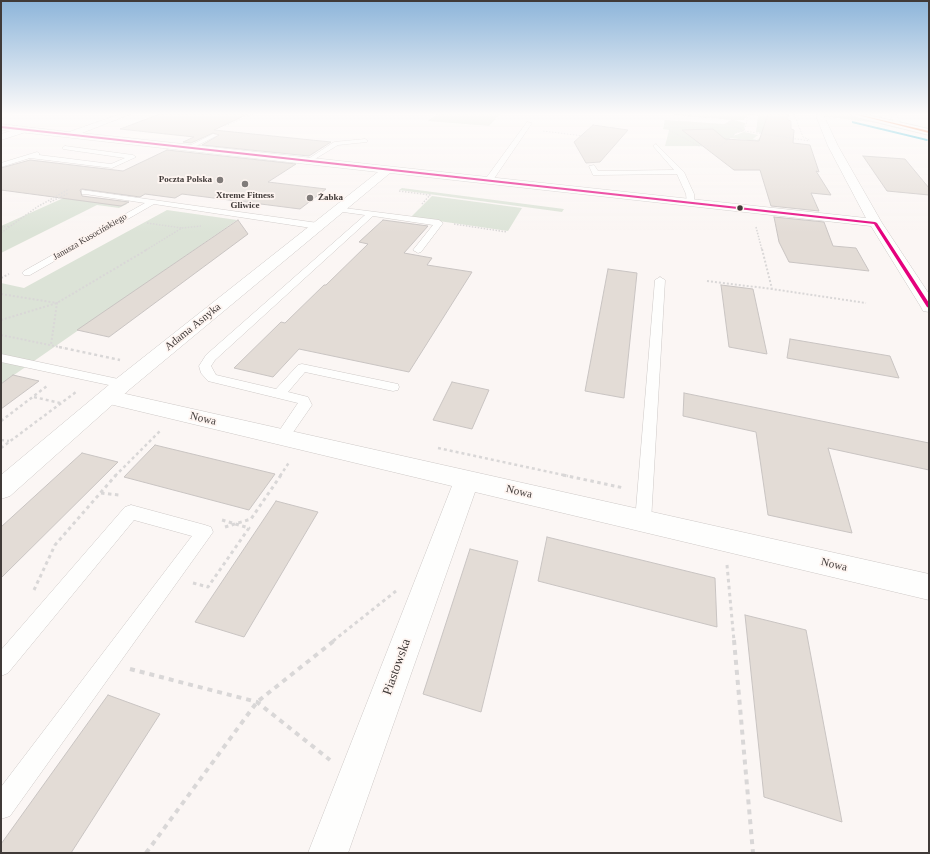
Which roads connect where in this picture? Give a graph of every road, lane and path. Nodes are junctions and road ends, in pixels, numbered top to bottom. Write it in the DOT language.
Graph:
graph roads {
  1 [pos="38,154"];
  2 [pos="115,154"];
  3 [pos="242,154"];
  4 [pos="319,154"];
  5 [pos="507,154"];
  6 [pos="663,154"];
  7 [pos="837,154"];
  8 [pos="29,156"];
  9 [pos="308,161"];
  10 [pos="1,165"];
  11 [pos="592,166"];
  12 [pos="388,170"];
  13 [pos="680,172"];
  14 [pos="488,181"];
  15 [pos="74,186"];
  16 [pos="399,191"];
  17 [pos="85,192"];
  18 [pos="70,193"];
  19 [pos="153,202"];
  20 [pos="691,203"];
  21 [pos="421,205"];
  22 [pos="37,207"];
  23 [pos="339,210"];
  24 [pos="371,214"];
  25 [pos="144,223"];
  26 [pos="875,223"];
  27 [pos="756,225"];
  28 [pos="10,226"];
  29 [pos="205,226"];
  30 [pos="318,226"];
  31 [pos="1,227"];
  32 [pos="182,228"];
  33 [pos="1,233"];
  34 [pos="418,250"];
  35 [pos="27,273"];
  36 [pos="660,280"];
  37 [pos="707,281"];
  38 [pos="772,289"];
  39 [pos="1,294"];
  40 [pos="57,303"];
  41 [pos="866,303"];
  42 [pos="929,307"];
  43 [pos="1,320"];
  44 [pos="1,335"];
  45 [pos="51,345"];
  46 [pos="1,358"];
  47 [pos="118,360"];
  48 [pos="146,365"];
  49 [pos="67,372"];
  50 [pos="109,386"];
  51 [pos="393,387"];
  52 [pos="279,394"];
  53 [pos="33,397"];
  54 [pos="60,403"];
  55 [pos="1,421"];
  56 [pos="161,430"];
  57 [pos="282,437"];
  58 [pos="1,440"];
  59 [pos="9,441"];
  60 [pos="1,448"];
  61 [pos="435,448"];
  62 [pos="291,460"];
  63 [pos="466,480"];
  64 [pos="629,484"];
  65 [pos="1,489"];
  66 [pos="643,521"];
  67 [pos="205,532"];
  68 [pos="726,561"];
  69 [pos="401,586"];
  70 [pos="929,587"];
  71 [pos="33,592"];
  72 [pos="108,663"];
  73 [pos="1,666"];
  74 [pos="257,702"];
  75 [pos="355,780"];
  76 [pos="1,807"];
  77 [pos="146,853"];
  78 [pos="328,853"];
  79 [pos="753,853"];
  1 -- 8 [label="lane"];
  2 -- 8 [label="lane"];
  3 -- 9 [label="street"];
  4 -- 9 [label="lane"];
  5 -- 14 [label="lane"];
  6 -- 13 [label="lane"];
  7 -- 26 [label="street"];
  8 -- 10 [label="lane"];
  9 -- 12 [label="street"];
  11 -- 13 [label="lane"];
  12 -- 14 [label="street"];
  12 -- 23 [label="street, Adama Asnyka"];
  13 -- 20 [label="lane"];
  14 -- 20 [label="street"];
  15 -- 22 [label="path"];
  16 -- 21 [label="path"];
  17 -- 19 [label="lane, Janusza Kusocińskiego"];
  18 -- 22 [label="path"];
  19 -- 30 [label="lane, Janusza Kusocińskiego"];
  19 -- 35 [label="lane, Janusza Kusocińskiego"];
  20 -- 26 [label="street"];
  22 -- 28 [label="path"];
  23 -- 24 [label="lane"];
  23 -- 30 [label="street, Adama Asnyka"];
  24 -- 34 [label="lane"];
  24 -- 52 [label="lane"];
  25 -- 32 [label="path"];
  26 -- 42 [label="street"];
  27 -- 38 [label="path"];
  28 -- 31 [label="path"];
  28 -- 33 [label="path"];
  29 -- 32 [label="path"];
  30 -- 48 [label="street, Adama Asnyka"];
  32 -- 40 [label="path"];
  36 -- 66 [label="lane"];
  37 -- 38 [label="path"];
  38 -- 41 [label="path"];
  39 -- 40 [label="path"];
  40 -- 43 [label="path"];
  40 -- 45 [label="path"];
  44 -- 45 [label="path"];
  45 -- 47 [label="path"];
  46 -- 49 [label="lane"];
  47 -- 48 [label="path"];
  47 -- 50 [label="path"];
  48 -- 50 [label="street, Adama Asnyka"];
  49 -- 50 [label="lane"];
  49 -- 53 [label="path"];
  50 -- 54 [label="path"];
  50 -- 57 [label="street, Nowa"];
  50 -- 65 [label="street, Adama Asnyka"];
  51 -- 52 [label="lane"];
  52 -- 57 [label="lane"];
  53 -- 54 [label="path"];
  53 -- 55 [label="path"];
  54 -- 59 [label="path"];
  56 -- 71 [label="path"];
  57 -- 63 [label="street, Nowa"];
  58 -- 59 [label="path"];
  59 -- 60 [label="path"];
  61 -- 64 [label="path"];
  62 -- 67 [label="path"];
  63 -- 66 [label="street, Nowa"];
  63 -- 75 [label="street, Piastowska"];
  66 -- 70 [label="street, Nowa"];
  67 -- 72 [label="lane"];
  67 -- 73 [label="lane"];
  68 -- 79 [label="path"];
  69 -- 74 [label="path"];
  72 -- 74 [label="path"];
  72 -- 76 [label="lane"];
  74 -- 75 [label="path"];
  74 -- 77 [label="path"];
  75 -- 78 [label="street, Piastowska"];
}
